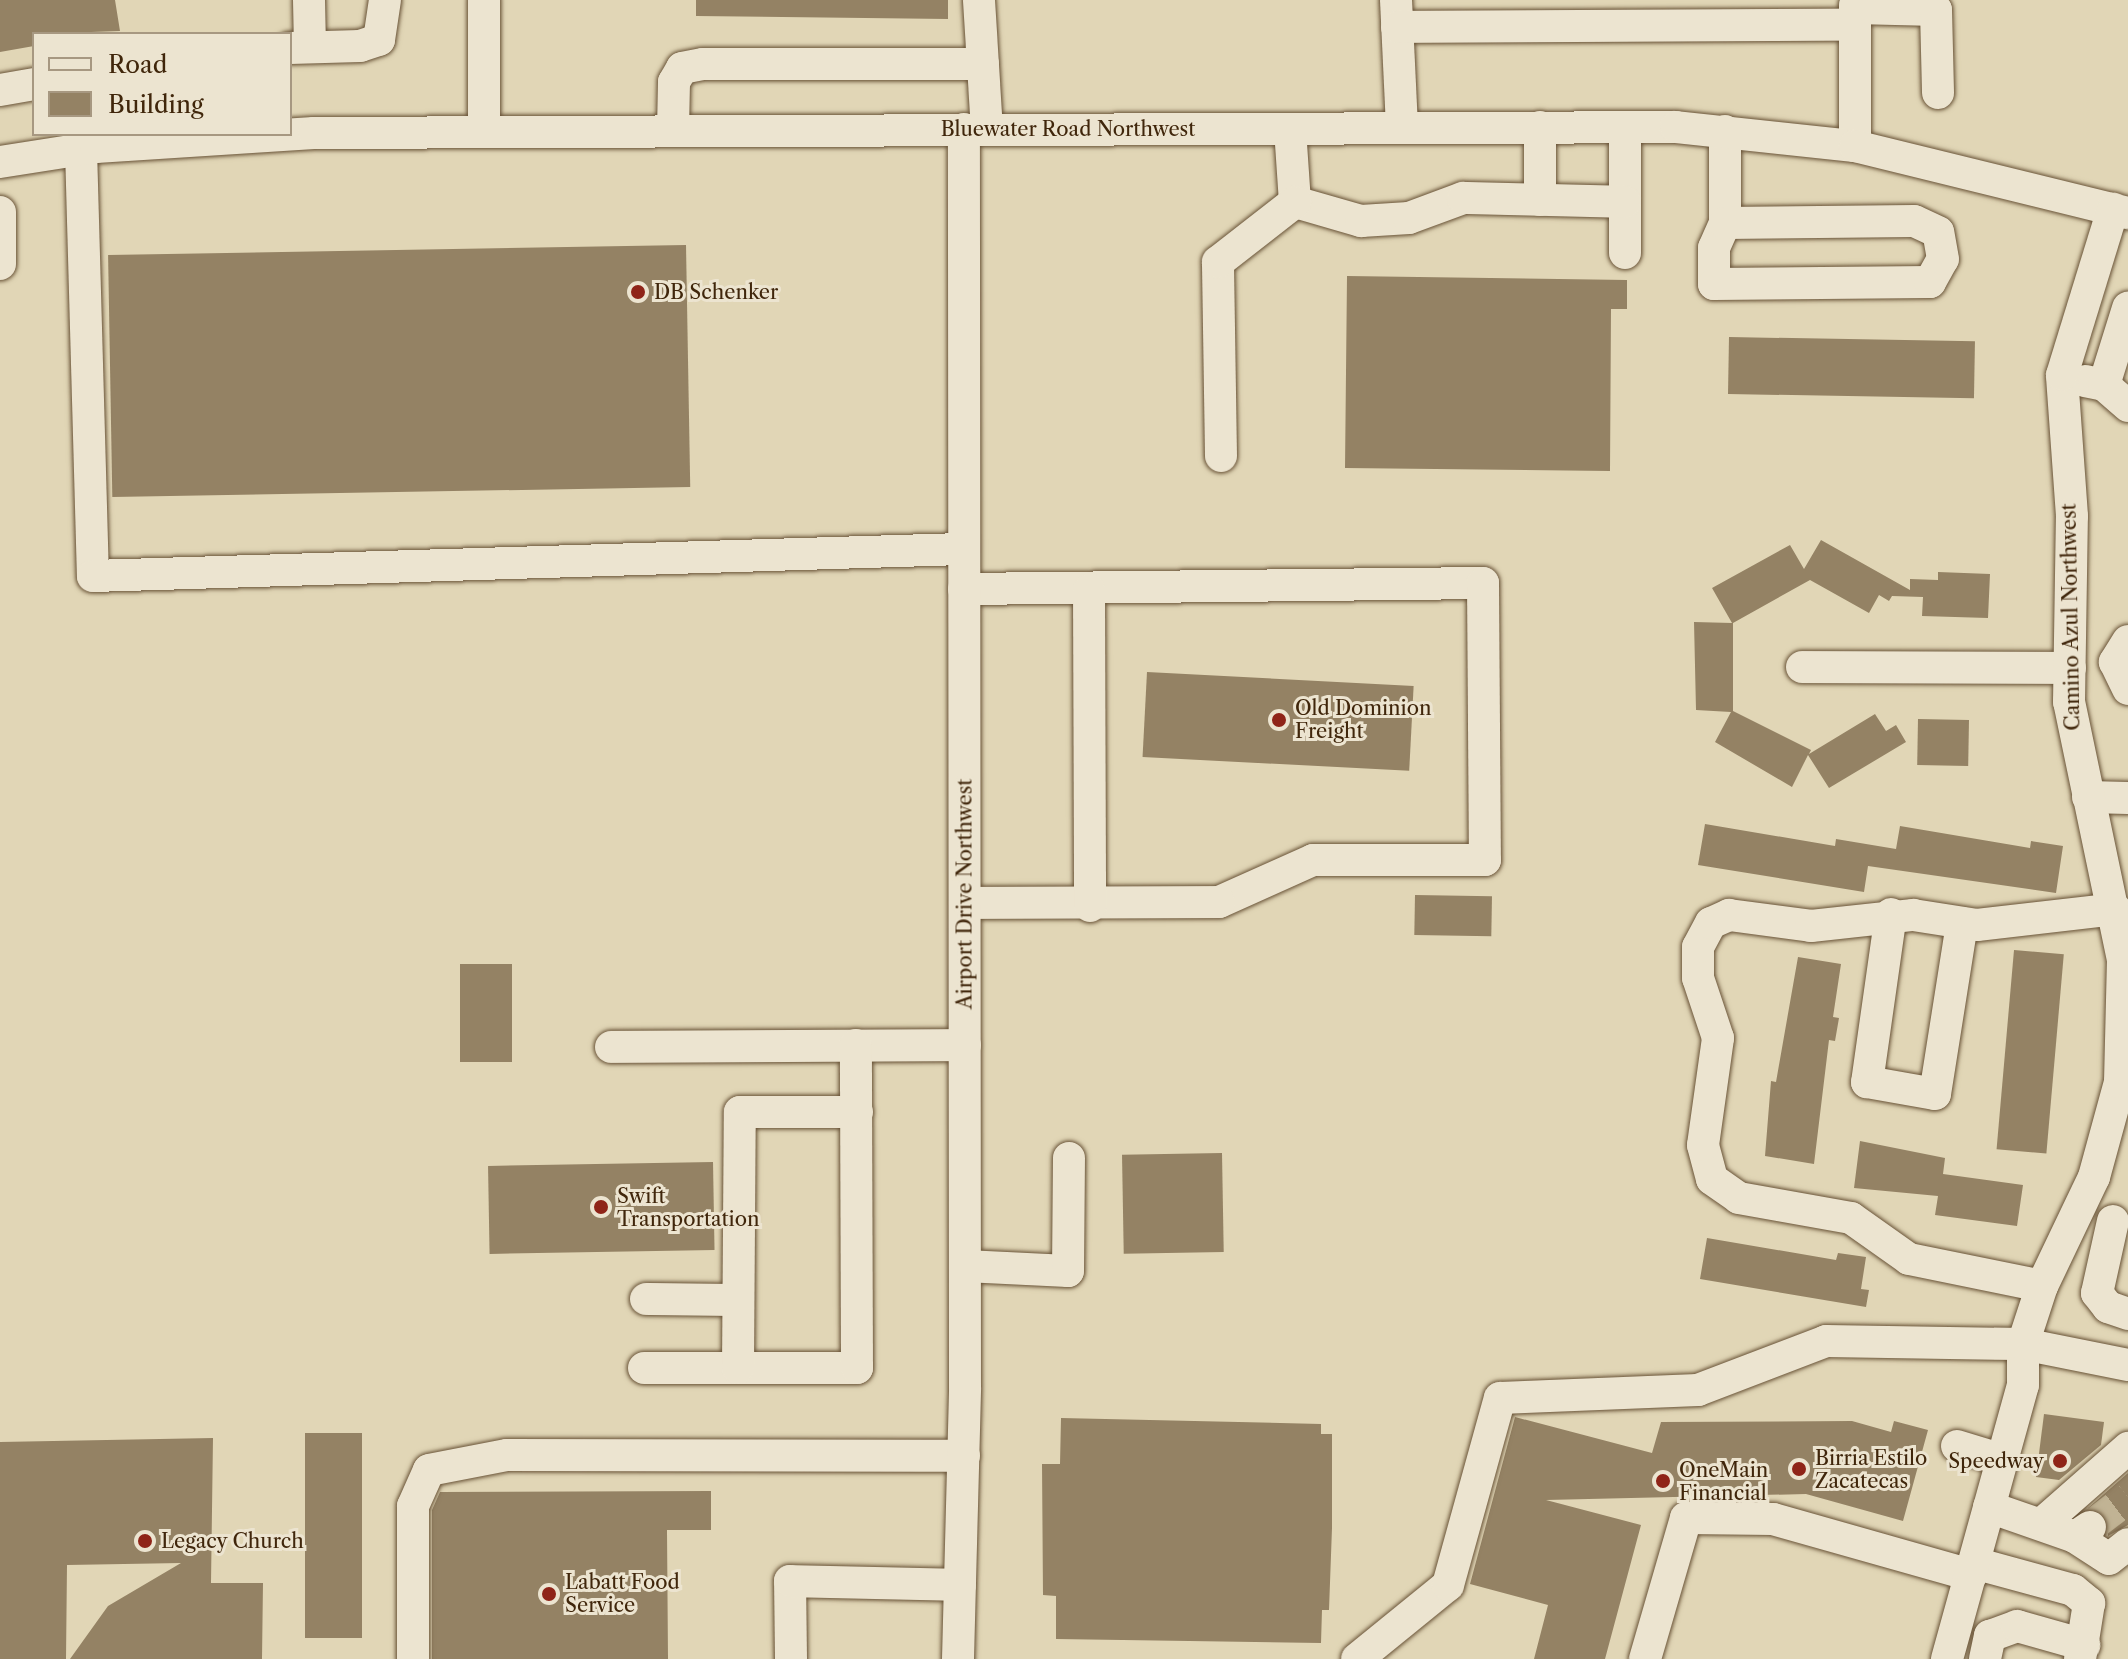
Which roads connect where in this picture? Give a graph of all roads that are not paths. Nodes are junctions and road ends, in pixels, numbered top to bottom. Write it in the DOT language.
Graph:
graph roads {
  1 [pos="309,0"];
  2 [pos="385,0"];
  3 [pos="484,0"];
  4 [pos="979,0"];
  5 [pos="1855,11"];
  6 [pos="1736,13"];
  7 [pos="1396,14"];
  8 [pos="300,47"];
  9 [pos="983,64"];
  10 [pos="32,84"];
  11 [pos="0,90"];
  12 [pos="1938,93"];
  13 [pos="1540,127"];
  14 [pos="1625,127"];
  15 [pos="1402,128"];
  16 [pos="975,129"];
  17 [pos="1290,129"];
  18 [pos="673,130"];
  19 [pos="484,131"];
  20 [pos="1725,131"];
  21 [pos="292,134"];
  22 [pos="220,136"];
  23 [pos="121,140"];
  24 [pos="1855,146"];
  25 [pos="81,149"];
  26 [pos="0,162"];
  27 [pos="1540,200"];
  28 [pos="1295,202"];
  29 [pos="1625,202"];
  30 [pos="2120,211"];
  31 [pos="0,212"];
  32 [pos="1725,223"];
  33 [pos="1625,253"];
  34 [pos="0,264"];
  35 [pos="2128,308"];
  36 [pos="2062,375"];
  37 [pos="2104,385"];
  38 [pos="2128,406"];
  39 [pos="1221,456"];
  40 [pos="964,549"];
  41 [pos="964,589"];
  42 [pos="1089,590"];
  43 [pos="2124,664"];
  44 [pos="2069,666"];
  45 [pos="1802,667"];
  46 [pos="2088,797"];
  47 [pos="2128,798"];
  48 [pos="965,903"];
  49 [pos="1090,906"];
  50 [pos="2115,909"];
  51 [pos="1891,914"];
  52 [pos="1962,923"];
  53 [pos="2126,1009"];
  54 [pos="856,1045"];
  55 [pos="965,1045"];
  56 [pos="611,1047"];
  57 [pos="857,1112"];
  58 [pos="1069,1158"];
  59 [pos="2115,1158"];
  60 [pos="2080,1212"];
  61 [pos="2121,1223"];
  62 [pos="965,1266"];
  63 [pos="2042,1286"];
  64 [pos="646,1299"];
  65 [pos="738,1300"];
  66 [pos="2128,1314"];
  67 [pos="2023,1344"];
  68 [pos="2128,1365"];
  69 [pos="644,1368"];
  70 [pos="738,1368"];
  71 [pos="1957,1446"];
  72 [pos="2128,1448"];
  73 [pos="964,1456"];
  74 [pos="2003,1460"];
  75 [pos="1989,1507"];
  76 [pos="2045,1521"];
  77 [pos="2128,1544"];
  78 [pos="1972,1569"];
  79 [pos="960,1585"];
  80 [pos="2082,1652"];
  81 [pos="413,1659"];
  82 [pos="791,1659"];
  83 [pos="958,1659"];
  84 [pos="1357,1659"];
  85 [pos="1645,1659"];
  86 [pos="1947,1659"];
  87 [pos="1985,1659"];
  1 -- 8 [label="street"];
  2 -- 8 [label="street"];
  3 -- 19 [label="street"];
  4 -- 9 [label="street, Airport Drive Northwest"];
  5 -- 6 [label="street"];
  5 -- 12 [label="street"];
  5 -- 24 [label="street"];
  6 -- 7 [label="street"];
  7 -- 15 [label="street"];
  9 -- 16 [label="street, Airport Drive Northwest"];
  9 -- 18 [label="street"];
  10 -- 11 [label="street"];
  13 -- 14 [label="street, Bluewater Road Northwest"];
  13 -- 15 [label="street, Bluewater Road Northwest"];
  13 -- 27 [label="street"];
  14 -- 20 [label="street, Bluewater Road Northwest"];
  14 -- 29 [label="street"];
  15 -- 17 [label="street, Bluewater Road Northwest"];
  16 -- 17 [label="street, Bluewater Road Northwest"];
  16 -- 18 [label="street, Bluewater Road Northwest"];
  16 -- 40 [label="street, Airport Drive Northwest"];
  17 -- 28 [label="street"];
  18 -- 19 [label="street, Bluewater Road Northwest"];
  19 -- 21 [label="street, Bluewater Road Northwest"];
  20 -- 24 [label="street, Bluewater Road Northwest"];
  20 -- 32 [label="street"];
  22 -- 23 [label="street, Bluewater Road Northwest"];
  23 -- 25 [label="street, Bluewater Road Northwest"];
  24 -- 30 [label="street, Bluewater Road Northwest"];
  25 -- 26 [label="street, Bluewater Road Northwest"];
  25 -- 40 [label="street"];
  27 -- 28 [label="street"];
  27 -- 29 [label="street"];
  28 -- 39 [label="street"];
  29 -- 33 [label="street"];
  30 -- 36 [label="street, Camino Azul Northwest"];
  31 -- 34 [label="street"];
  32 -- 32 [label="street"];
  35 -- 37 [label="street"];
  36 -- 37 [label="street"];
  36 -- 44 [label="street, Camino Azul Northwest"];
  37 -- 38 [label="street"];
  40 -- 41 [label="street, Airport Drive Northwest"];
  41 -- 42 [label="street"];
  41 -- 48 [label="street, Airport Drive Northwest"];
  42 -- 49 [label="street"];
  42 -- 49 [label="street"];
  43 -- 44 [label="street"];
  44 -- 45 [label="street"];
  44 -- 46 [label="street, Camino Azul Northwest"];
  46 -- 47 [label="street"];
  46 -- 50 [label="street, Camino Azul Northwest"];
  48 -- 49 [label="street"];
  48 -- 55 [label="street, Airport Drive Northwest"];
  50 -- 52 [label="street"];
  50 -- 53 [label="street, Camino Azul Northwest"];
  51 -- 52 [label="street"];
  51 -- 52 [label="street"];
  51 -- 63 [label="street"];
  53 -- 59 [label="street, Camino Azul Northwest"];
  54 -- 55 [label="street"];
  54 -- 56 [label="street"];
  54 -- 57 [label="street"];
  55 -- 62 [label="street, Airport Drive Northwest"];
  57 -- 65 [label="street"];
  57 -- 70 [label="street"];
  58 -- 62 [label="street"];
  59 -- 60 [label="street, Camino Azul Northwest"];
  60 -- 61 [label="street"];
  60 -- 63 [label="street, Camino Azul Northwest"];
  61 -- 66 [label="street"];
  62 -- 73 [label="street, Airport Drive Northwest"];
  63 -- 67 [label="street, Camino Azul Northwest"];
  64 -- 65 [label="street"];
  65 -- 70 [label="street"];
  67 -- 68 [label="street"];
  67 -- 74 [label="street, Camino Azul Northwest"];
  67 -- 84 [label="street"];
  69 -- 70 [label="street"];
  71 -- 74 [label="street"];
  72 -- 76 [label="street"];
  73 -- 79 [label="street, Airport Drive Northwest"];
  73 -- 81 [label="street"];
  74 -- 75 [label="street, Camino Azul Northwest"];
  75 -- 76 [label="street"];
  75 -- 78 [label="street, Camino Azul Northwest"];
  76 -- 77 [label="street"];
  78 -- 80 [label="street"];
  78 -- 85 [label="street"];
  78 -- 86 [label="street, Camino Azul Northwest"];
  79 -- 82 [label="street"];
  79 -- 83 [label="street, Airport Drive Northwest"];
  80 -- 87 [label="street"];
}
